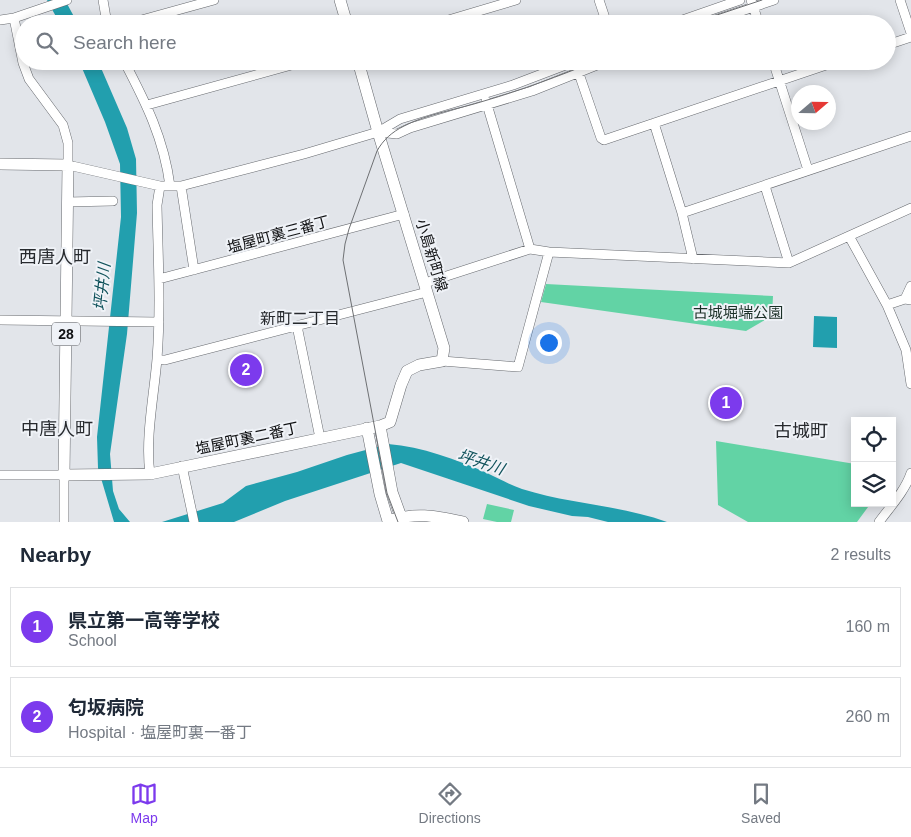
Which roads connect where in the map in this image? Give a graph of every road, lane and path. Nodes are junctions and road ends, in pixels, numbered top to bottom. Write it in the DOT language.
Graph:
graph roads {
  1 [pos="68,0"];
  2 [pos="103,0"];
  3 [pos="214,0"];
  4 [pos="340,0"];
  5 [pos="516,0"];
  6 [pos="599,0"];
  7 [pos="740,0"];
  8 [pos="774,0"];
  9 [pos="900,0"];
  10 [pos="752,3"];
  11 [pos="24,15"];
  12 [pos="106,15"];
  13 [pos="160,15"];
  14 [pos="344,15"];
  15 [pos="465,15"];
  16 [pos="603,15"];
  17 [pos="697,15"];
  18 [pos="724,15"];
  19 [pos="756,15"];
  20 [pos="14,18"];
  21 [pos="0,20"];
  22 [pos="15,23"];
  23 [pos="911,32"];
  24 [pos="911,37"];
  25 [pos="896,42"];
  26 [pos="26,70"];
  27 [pos="129,70"];
  28 [pos="273,70"];
  29 [pos="361,70"];
  30 [pos="554,70"];
  31 [pos="578,70"];
  32 [pos="586,70"];
  33 [pos="776,70"];
  34 [pos="811,70"];
  35 [pos="579,73"];
  36 [pos="780,80"];
  37 [pos="484,94"];
  38 [pos="147,105"];
  39 [pos="487,105"];
  40 [pos="654,123"];
  41 [pos="378,132"];
  42 [pos="911,136"];
  43 [pos="0,164"];
  44 [pos="68,164"];
  45 [pos="808,170"];
  46 [pos="160,186"];
  47 [pos="170,186"];
  48 [pos="181,186"];
  49 [pos="765,186"];
  50 [pos="67,202"];
  51 [pos="113,202"];
  52 [pos="911,208"];
  53 [pos="682,213"];
  54 [pos="404,214"];
  55 [pos="849,236"];
  56 [pos="530,249"];
  57 [pos="549,252"];
  58 [pos="693,259"];
  59 [pos="789,263"];
  60 [pos="194,270"];
  61 [pos="158,278"];
  62 [pos="911,286"];
  63 [pos="426,288"];
  64 [pos="908,300"];
  65 [pos="886,305"];
  66 [pos="0,320"];
  67 [pos="66,321"];
  68 [pos="159,322"];
  69 [pos="297,326"];
  70 [pos="157,359"];
  71 [pos="442,361"];
  72 [pos="911,384"];
  73 [pos="380,426"];
  74 [pos="367,428"];
  75 [pos="320,438"];
  76 [pos="182,466"];
  77 [pos="911,473"];
  78 [pos="150,474"];
  79 [pos="0,475"];
  80 [pos="64,475"];
  81 [pos="402,519"];
  82 [pos="64,522"];
  83 [pos="194,522"];
  84 [pos="386,522"];
  85 [pos="463,522"];
  86 [pos="879,522"];
  1 -- 11 [label="street"];
  2 -- 12 [label="street"];
  3 -- 13 [label="street"];
  4 -- 14 [label="main road"];
  5 -- 15 [label="street"];
  6 -- 16 [label="street"];
  7 -- 17 [label="street"];
  8 -- 10 [label="street"];
  9 -- 23 [label="street"];
  10 -- 18 [label="street"];
  10 -- 19 [label="street"];
  20 -- 21 [label="street"];
  20 -- 22 [label="street"];
  24 -- 25 [label="street"];
  26 -- 44 [label="street"];
  27 -- 38 [label="street"];
  28 -- 38 [label="street"];
  29 -- 41 [label="main road, 小島新町線"];
  30 -- 37 [label="street"];
  31 -- 35 [label="street"];
  32 -- 35 [label="street"];
  33 -- 36 [label="street"];
  34 -- 36 [label="street"];
  35 -- 39 [label="street"];
  35 -- 40 [label="street"];
  36 -- 40 [label="street"];
  36 -- 45 [label="street"];
  37 -- 39 [label="street"];
  37 -- 41 [label="street"];
  38 -- 47 [label="street"];
  39 -- 41 [label="street"];
  39 -- 56 [label="street"];
  40 -- 53 [label="street"];
  41 -- 48 [label="street"];
  41 -- 54 [label="main road, 小島新町線"];
  42 -- 45 [label="street"];
  43 -- 44 [label="main road"];
  44 -- 46 [label="street"];
  44 -- 50 [label="main road, 28"];
  45 -- 49 [label="street"];
  46 -- 47 [label="street"];
  46 -- 61 [label="street"];
  47 -- 48 [label="street"];
  48 -- 60 [label="street"];
  49 -- 53 [label="street"];
  49 -- 59 [label="street"];
  50 -- 51 [label="street"];
  50 -- 67 [label="main road, 28"];
  52 -- 55 [label="street"];
  53 -- 58 [label="street"];
  54 -- 60 [label="street, 塩屋町裏三番丁"];
  54 -- 63 [label="main road, 小島新町線"];
  55 -- 59 [label="street"];
  55 -- 65 [label="street"];
  56 -- 57 [label="street"];
  56 -- 63 [label="street"];
  57 -- 58 [label="street"];
  57 -- 71 [label="street"];
  58 -- 59 [label="street"];
  60 -- 61 [label="street, 塩屋町裏三番丁"];
  61 -- 68 [label="street"];
  62 -- 64 [label="street"];
  63 -- 69 [label="street"];
  63 -- 71 [label="main road, 小島新町線"];
  64 -- 65 [label="street"];
  65 -- 72 [label="street"];
  66 -- 67 [label="street"];
  67 -- 68 [label="street"];
  67 -- 80 [label="main road, 28"];
  68 -- 70 [label="street"];
  69 -- 70 [label="street"];
  69 -- 75 [label="street"];
  70 -- 78 [label="street"];
  71 -- 73 [label="main road"];
  73 -- 74 [label="main road, 塩屋町裏二番丁"];
  73 -- 81 [label="main road"];
  74 -- 75 [label="main road, 塩屋町裏二番丁"];
  74 -- 84 [label="main road"];
  75 -- 76 [label="main road, 塩屋町裏二番丁"];
  76 -- 78 [label="main road, 塩屋町裏二番丁"];
  76 -- 83 [label="street"];
  77 -- 86 [label="street"];
  78 -- 80 [label="main road, 塩屋町裏二番丁"];
  79 -- 80 [label="street"];
  80 -- 82 [label="street"];
  81 -- 84 [label="main road"];
  81 -- 85 [label="main road"];
}
